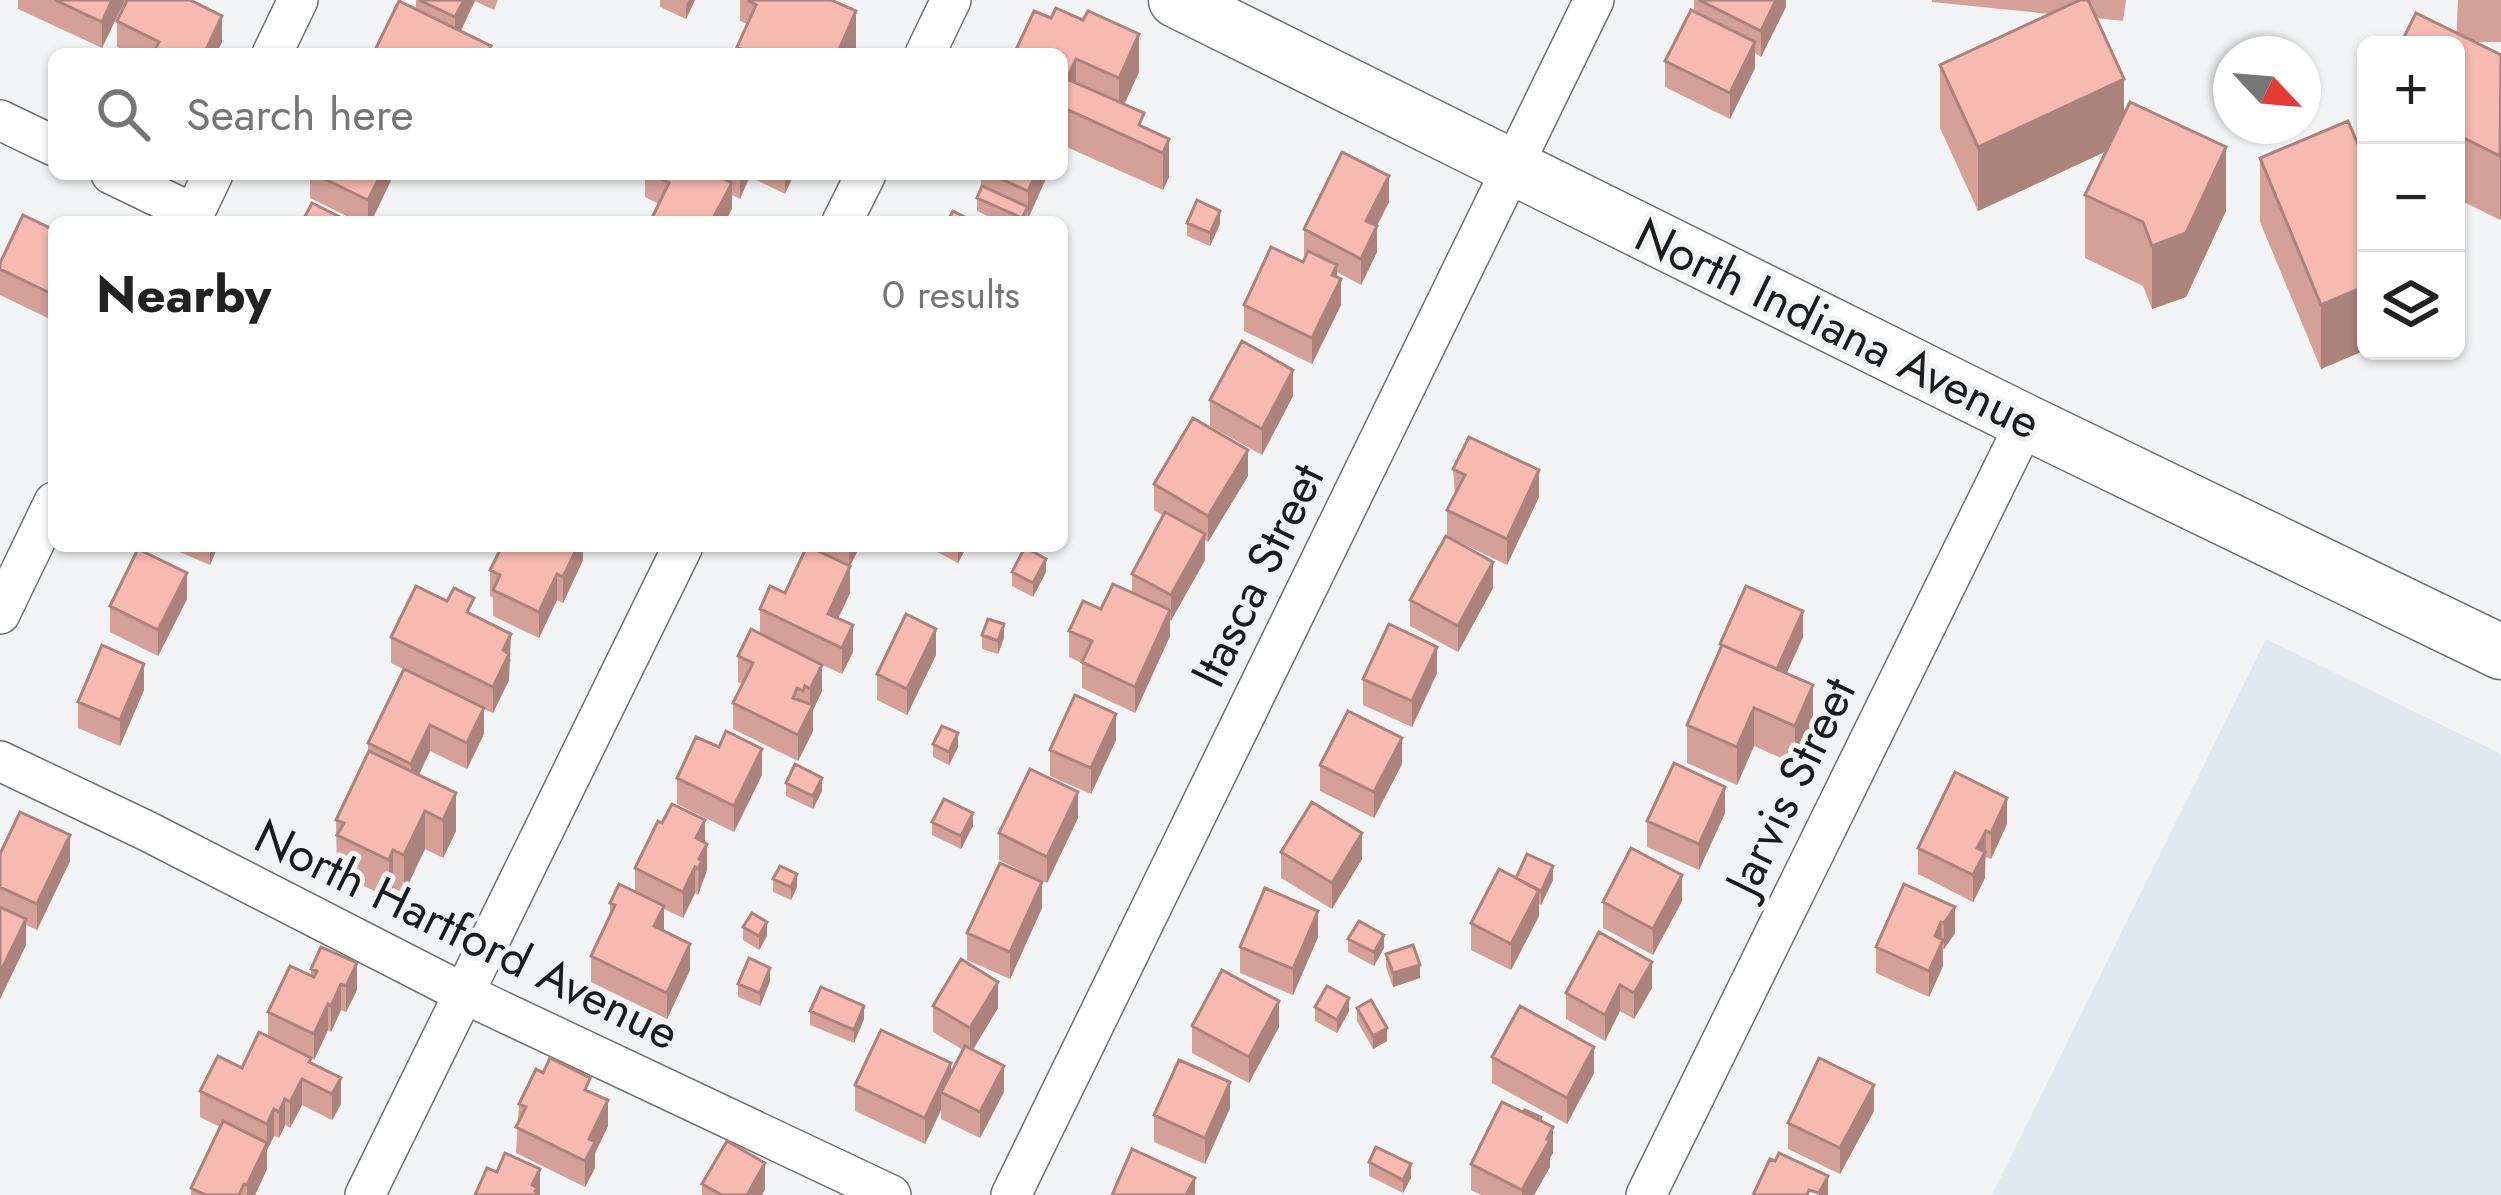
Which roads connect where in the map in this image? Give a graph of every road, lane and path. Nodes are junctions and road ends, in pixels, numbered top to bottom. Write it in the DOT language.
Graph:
graph roads {
  1 [pos="298,0"];
  2 [pos="951,0"];
  3 [pos="1176,0"];
  4 [pos="1594,0"];
  5 [pos="275,48"];
  6 [pos="928,48"];
  7 [pos="0,120"];
  8 [pos="48,143"];
  9 [pos="1512,167"];
  10 [pos="122,180"];
  11 [pos="210,180"];
  12 [pos="863,180"];
  13 [pos="188,216"];
  14 [pos="193,216"];
  15 [pos="845,216"];
  16 [pos="2026,422"];
  17 [pos="48,514"];
  18 [pos="680,552"];
  19 [pos="0,614"];
  20 [pos="2501,652"];
  21 [pos="0,761"];
  22 [pos="463,993"];
  23 [pos="364,1195"];
  24 [pos="891,1195"];
  25 [pos="1011,1195"];
  26 [pos="1646,1195"];
  1 -- 5 [label="street"];
  2 -- 6 [label="street"];
  3 -- 9 [label="main road, North Indiana Avenue"];
  4 -- 9 [label="street, Itasca Street"];
  7 -- 8 [label="street"];
  9 -- 16 [label="main road, North Indiana Avenue"];
  9 -- 25 [label="street, Itasca Street"];
  10 -- 13 [label="street"];
  11 -- 14 [label="street"];
  12 -- 15 [label="street"];
  16 -- 20 [label="main road, North Indiana Avenue"];
  16 -- 26 [label="street, Jarvis Street"];
  17 -- 19 [label="street"];
  18 -- 22 [label="street"];
  21 -- 22 [label="street, North Hartford Avenue"];
  22 -- 23 [label="street"];
  22 -- 24 [label="street, North Hartford Avenue"];
}
